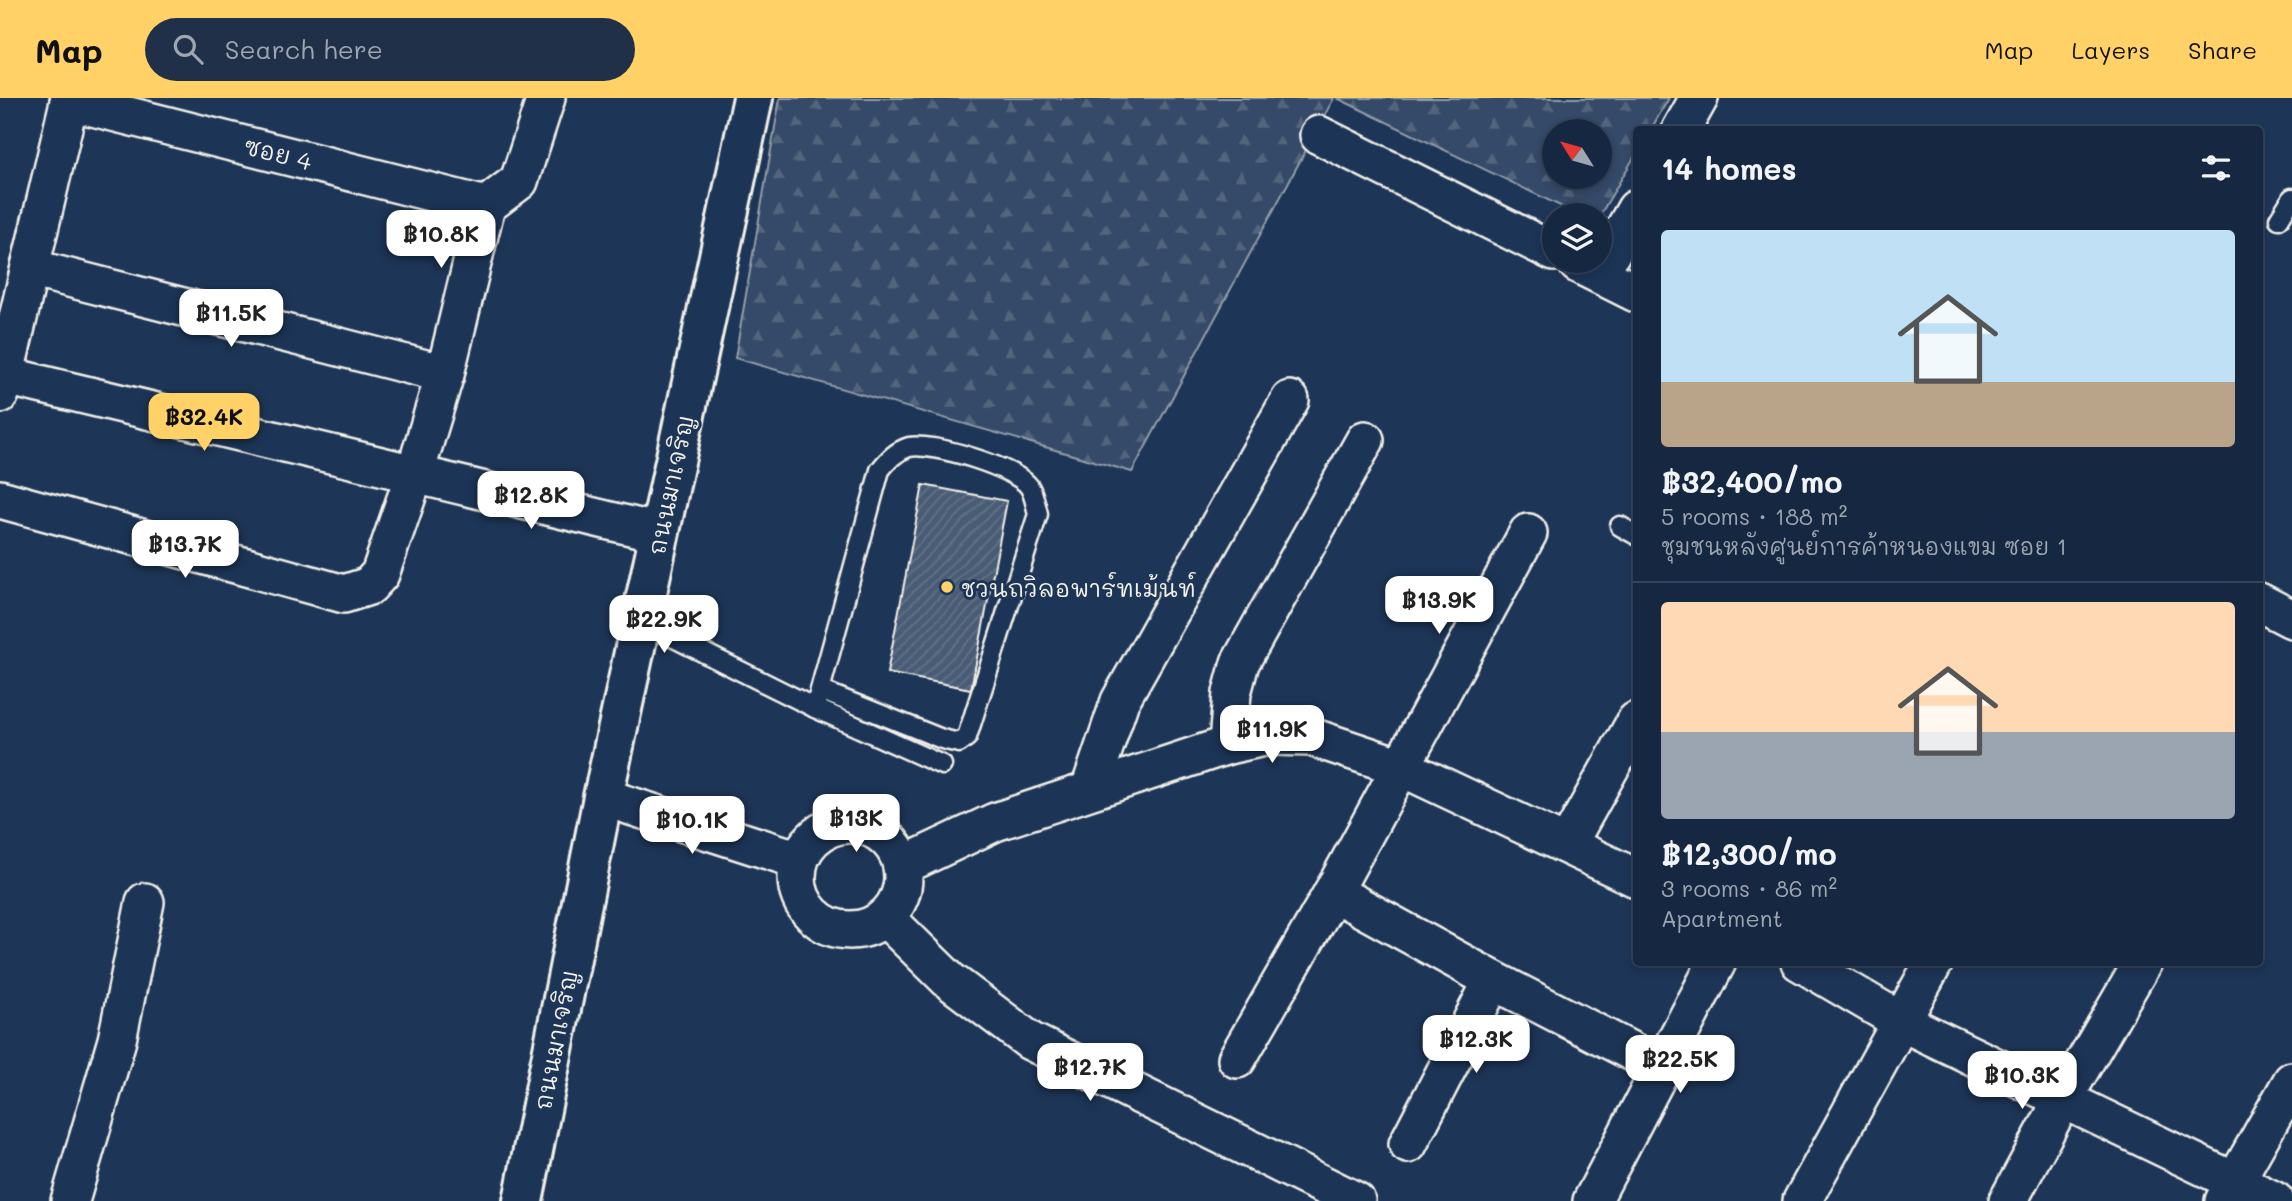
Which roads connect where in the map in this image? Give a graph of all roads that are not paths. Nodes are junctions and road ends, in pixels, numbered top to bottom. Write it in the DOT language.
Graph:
graph roads {
  1 [pos="546,98"];
  2 [pos="753,98"];
  3 [pos="1699,98"];
  4 [pos="70,99"];
  5 [pos="1683,126"];
  6 [pos="1319,135"];
  7 [pos="2292,198"];
  8 [pos="486,206"];
  9 [pos="1633,212"];
  10 [pos="2279,219"];
  11 [pos="1612,236"];
  12 [pos="1542,246"];
  13 [pos="30,268"];
  14 [pos="1597,273"];
  15 [pos="1633,291"];
  16 [pos="8,328"];
  17 [pos="445,374"];
  18 [pos="3,385"];
  19 [pos="1290,400"];
  20 [pos="1365,440"];
  21 [pos="415,473"];
  22 [pos="0,499"];
  23 [pos="1620,526"];
  24 [pos="660,533"];
  25 [pos="1528,533"];
  26 [pos="1633,533"];
  27 [pos="2263,604"];
  28 [pos="2292,619"];
  29 [pos="640,621"];
  30 [pos="817,699"];
  31 [pos="1633,726"];
  32 [pos="1228,745"];
  33 [pos="942,765"];
  34 [pos="1401,767"];
  35 [pos="1090,789"];
  36 [pos="603,797"];
  37 [pos="1567,845"];
  38 [pos="799,860"];
  39 [pos="902,866"];
  40 [pos="1633,877"];
  41 [pos="1333,892"];
  42 [pos="145,902"];
  43 [pos="885,917"];
  44 [pos="1715,966"];
  45 [pos="1807,966"];
  46 [pos="1932,966"];
  47 [pos="2141,966"];
  48 [pos="1493,980"];
  49 [pos="1902,1022"];
  50 [pos="1237,1059"];
  51 [pos="1662,1067"];
  52 [pos="2292,1081"];
  53 [pos="2063,1099"];
  54 [pos="1408,1144"];
  55 [pos="2229,1191"];
  56 [pos="70,1201"];
  57 [pos="523,1201"];
  58 [pos="1356,1201"];
  59 [pos="1591,1201"];
  60 [pos="1802,1201"];
  61 [pos="2008,1201"];
  62 [pos="2275,1201"];
  1 -- 8 [label="street"];
  2 -- 24 [label="main road, ถนนมาเจริญ"];
  3 -- 5 [label="street"];
  4 -- 8 [label="street, ซอย 4"];
  4 -- 13 [label="street"];
  6 -- 12 [label="street"];
  7 -- 10 [label="lane"];
  8 -- 17 [label="street"];
  9 -- 11 [label="street"];
  13 -- 16 [label="street"];
  13 -- 17 [label="street"];
  14 -- 15 [label="street"];
  16 -- 18 [label="street"];
  17 -- 21 [label="street"];
  18 -- 21 [label="street"];
  19 -- 35 [label="street"];
  20 -- 32 [label="street"];
  21 -- 22 [label="street"];
  21 -- 24 [label="street"];
  23 -- 26 [label="lane"];
  24 -- 29 [label="main road, ถนนมาเจริญ"];
  25 -- 34 [label="street"];
  27 -- 28 [label="street"];
  29 -- 30 [label="lane"];
  29 -- 36 [label="main road, ถนนมาเจริญ"];
  30 -- 30 [label="lane"];
  30 -- 33 [label="lane"];
  31 -- 37 [label="street"];
  32 -- 34 [label="street"];
  32 -- 35 [label="street"];
  34 -- 37 [label="street"];
  34 -- 41 [label="street"];
  35 -- 39 [label="street"];
  36 -- 38 [label="street"];
  36 -- 57 [label="main road, ถนนมาเจริญ"];
  37 -- 40 [label="street"];
  38 -- 39 [label="street"];
  38 -- 43 [label="street"];
  39 -- 43 [label="street"];
  41 -- 48 [label="street"];
  41 -- 50 [label="street"];
  42 -- 56 [label="street"];
  43 -- 58 [label="street"];
  44 -- 51 [label="street"];
  45 -- 49 [label="street"];
  46 -- 49 [label="street"];
  47 -- 53 [label="street"];
  48 -- 51 [label="street"];
  48 -- 54 [label="street"];
  49 -- 53 [label="street"];
  49 -- 60 [label="street"];
  51 -- 59 [label="street"];
  52 -- 55 [label="street"];
  53 -- 55 [label="street"];
  53 -- 61 [label="street"];
  55 -- 62 [label="street"];
}
